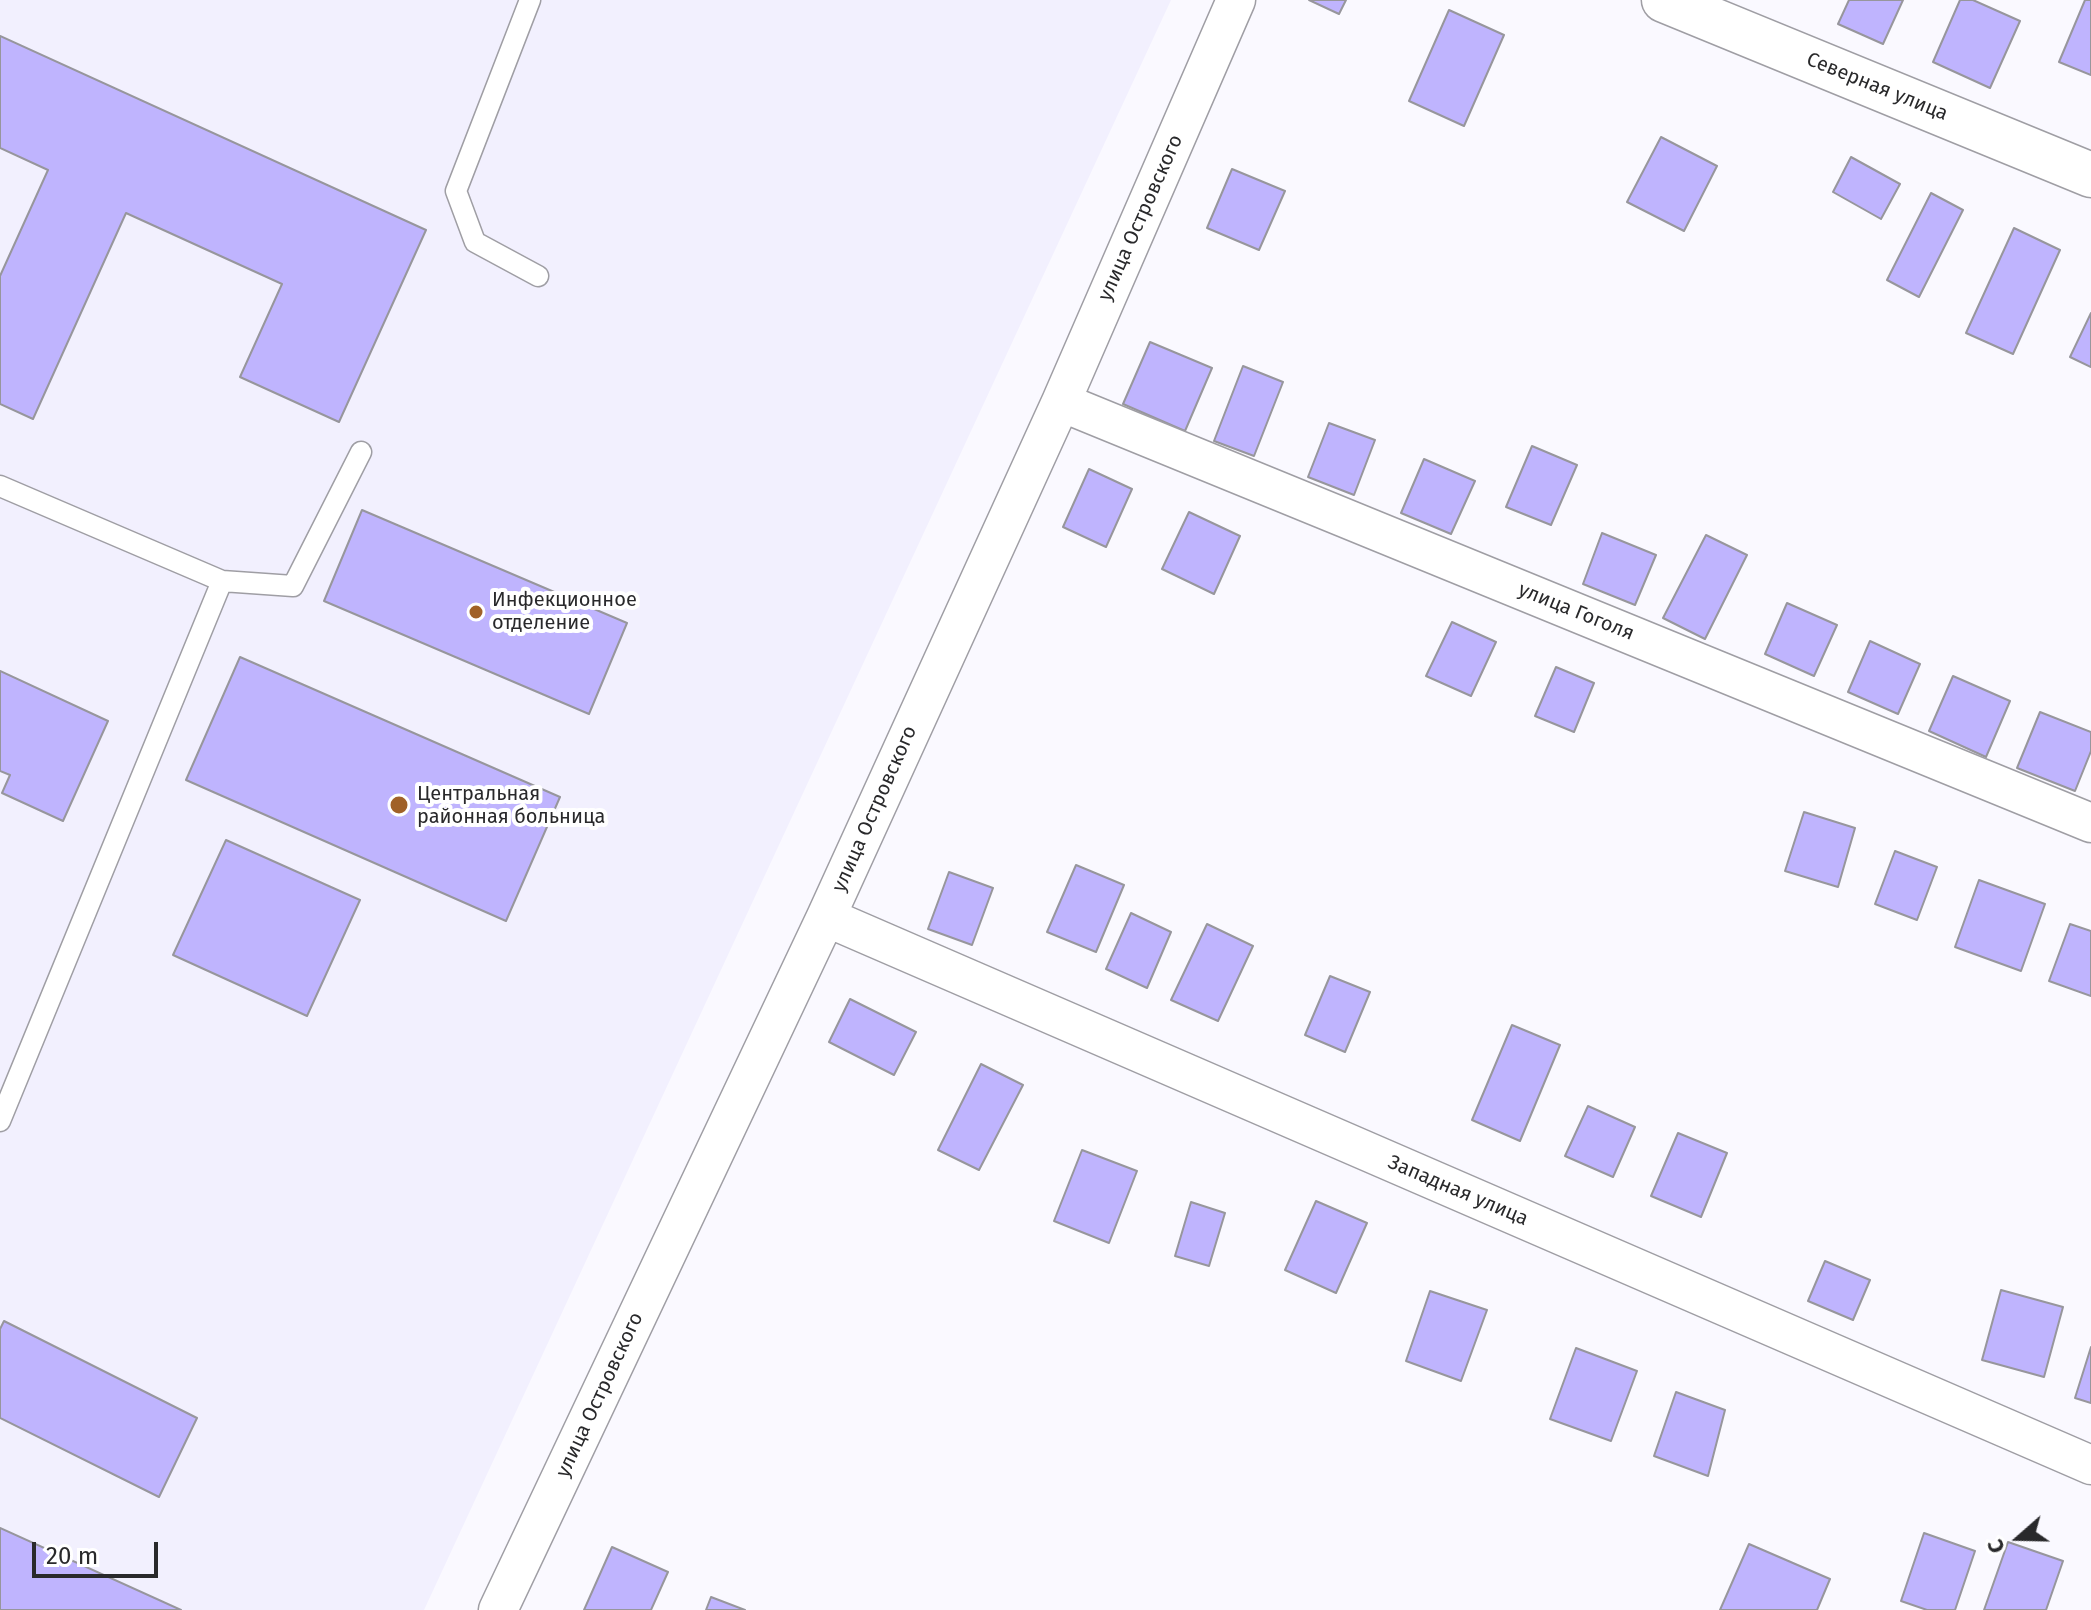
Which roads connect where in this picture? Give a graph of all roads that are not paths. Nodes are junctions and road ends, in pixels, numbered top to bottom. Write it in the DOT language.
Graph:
graph roads {
  1 [pos="530,0"];
  2 [pos="1236,0"];
  3 [pos="1664,0"];
  4 [pos="2091,175"];
  5 [pos="538,276"];
  6 [pos="1061,402"];
  7 [pos="361,452"];
  8 [pos="0,486"];
  9 [pos="222,581"];
  10 [pos="2091,823"];
  11 [pos="826,917"];
  12 [pos="0,1121"];
  13 [pos="2091,1465"];
  14 [pos="498,1610"];
  1 -- 5 [label="lane"];
  2 -- 6 [label="street, улица Островского"];
  3 -- 4 [label="street, Северная улица"];
  6 -- 10 [label="street, улица Гоголя"];
  6 -- 11 [label="street, улица Островского"];
  7 -- 9 [label="lane"];
  8 -- 9 [label="lane"];
  9 -- 12 [label="lane"];
  11 -- 13 [label="street, Западная улица"];
  11 -- 14 [label="street, улица Островского"];
}
